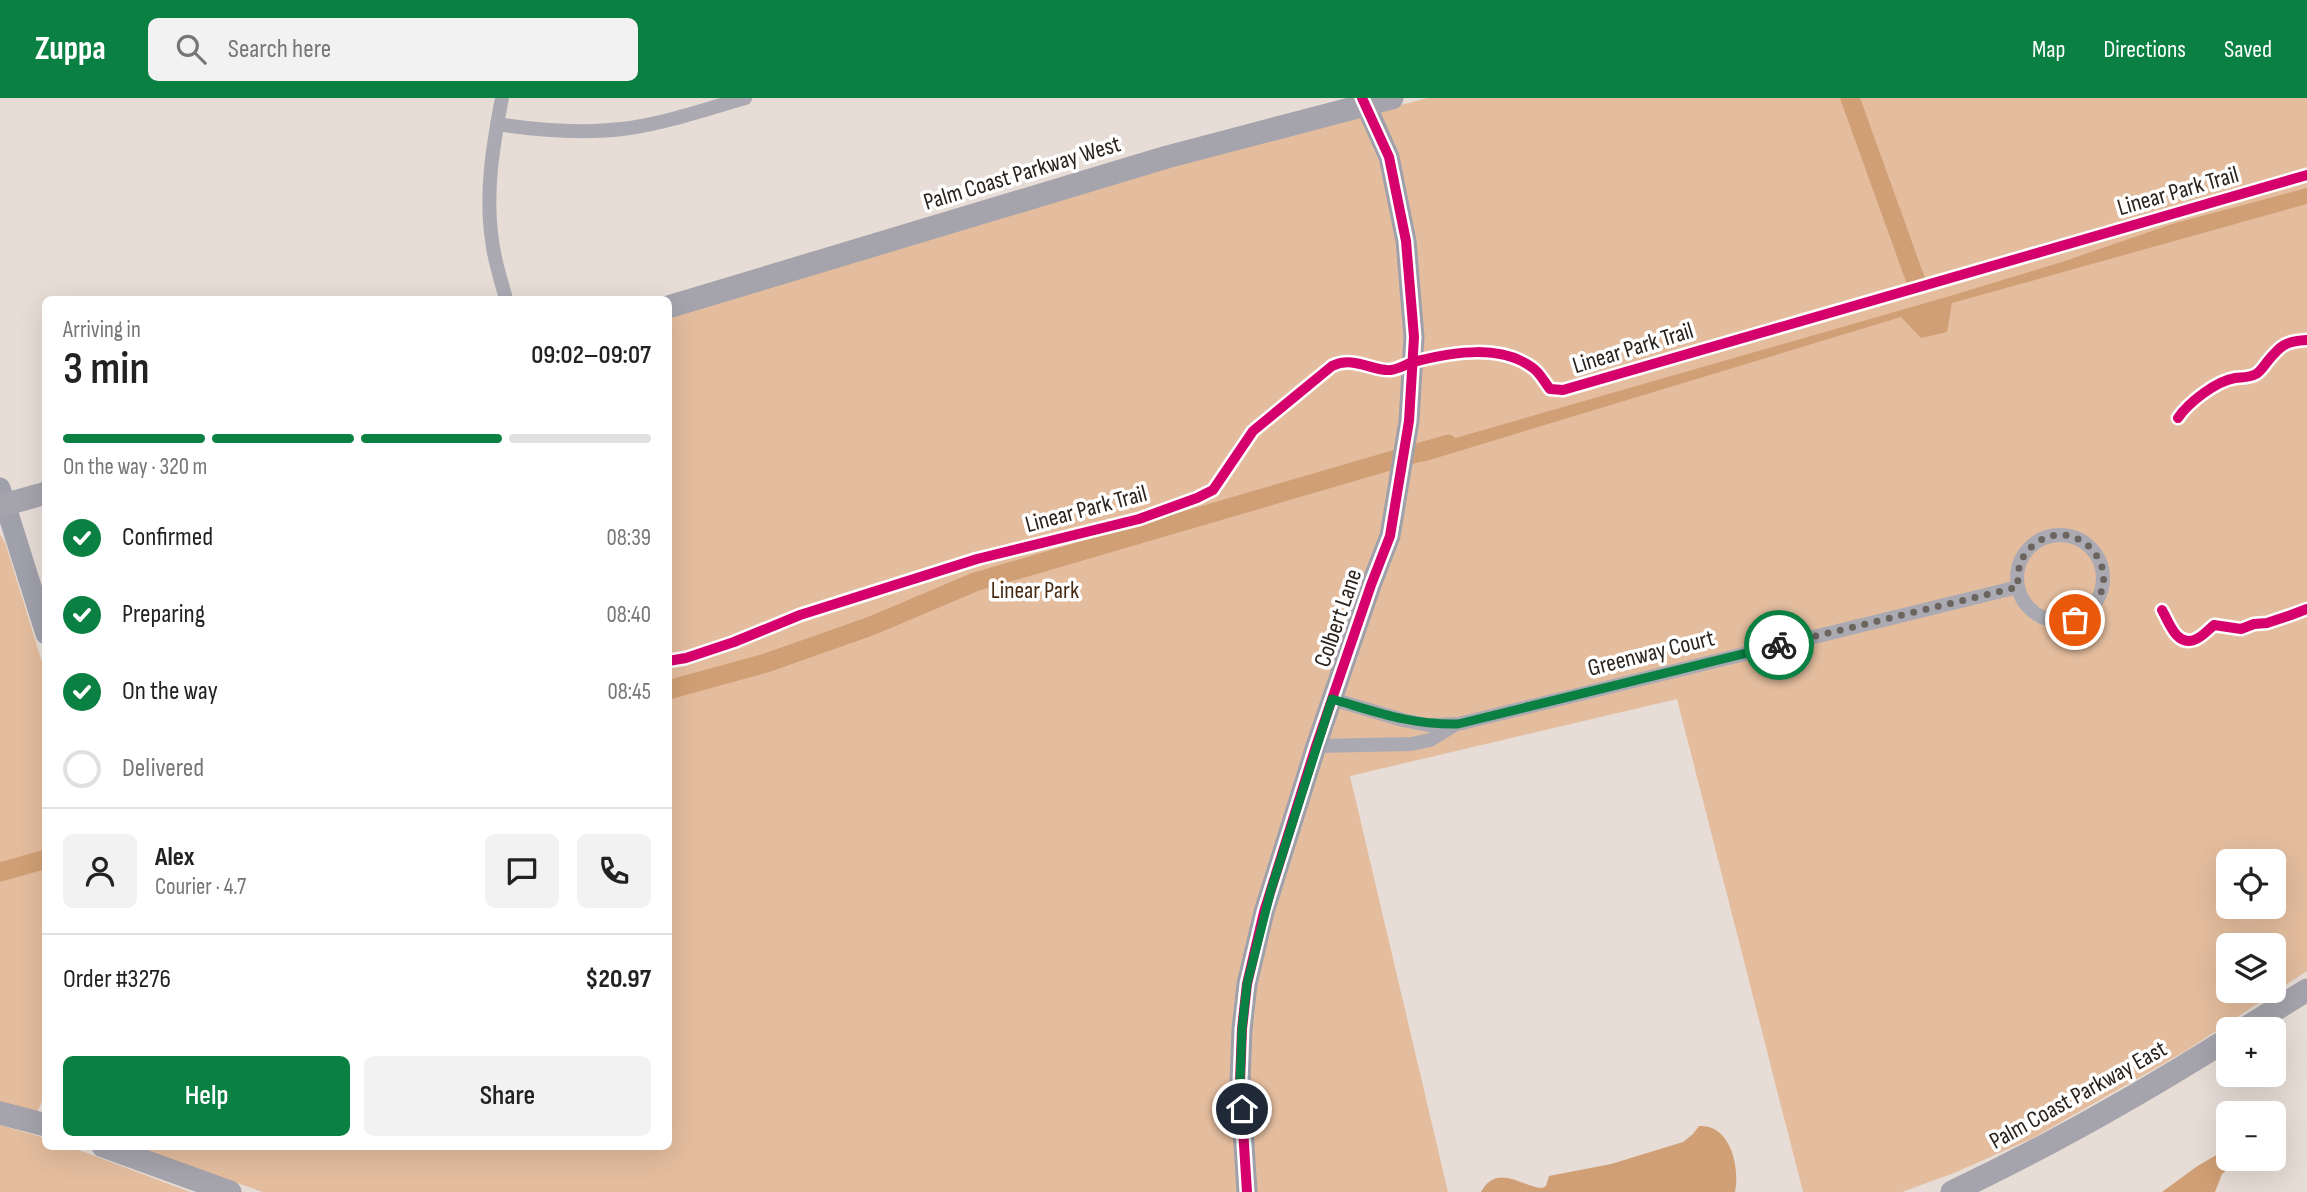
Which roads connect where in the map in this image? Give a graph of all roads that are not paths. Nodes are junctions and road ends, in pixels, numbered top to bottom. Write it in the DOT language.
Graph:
graph roads {
  1 [pos="502,98"];
  2 [pos="744,98"];
  3 [pos="1392,98"];
  4 [pos="1364,102"];
  5 [pos="497,124"];
  6 [pos="505,296"];
  7 [pos="672,306"];
  8 [pos="42,495"];
  9 [pos="2,500"];
  10 [pos="2018,587"];
  11 [pos="42,622"];
  12 [pos="1332,699"];
  13 [pos="1458,724"];
  14 [pos="1316,746"];
  15 [pos="2307,990"];
  16 [pos="2264,1017"];
  17 [pos="2216,1047"];
  18 [pos="0,1113"];
  19 [pos="42,1124"];
  20 [pos="114,1150"];
  21 [pos="230,1192"];
  22 [pos="1247,1192"];
  23 [pos="1952,1192"];
  1 -- 5 [label="street"];
  2 -- 5 [label="street"];
  3 -- 4 [label="main road, Palm Coast Parkway West"];
  4 -- 7 [label="main road, Palm Coast Parkway West"];
  4 -- 12 [label="street, Colbert Lane"];
  5 -- 6 [label="street"];
  8 -- 9 [label="main road"];
  9 -- 11 [label="street"];
  10 -- 10 [label="street"];
  10 -- 13 [label="street, Greenway Court"];
  12 -- 13 [label="street"];
  12 -- 14 [label="street, Colbert Lane"];
  13 -- 14 [label="street"];
  14 -- 22 [label="street, Colbert Lane"];
  15 -- 16 [label="main road"];
  17 -- 23 [label="main road, Palm Coast Parkway East"];
  18 -- 19 [label="main road"];
  20 -- 21 [label="main road"];
}
